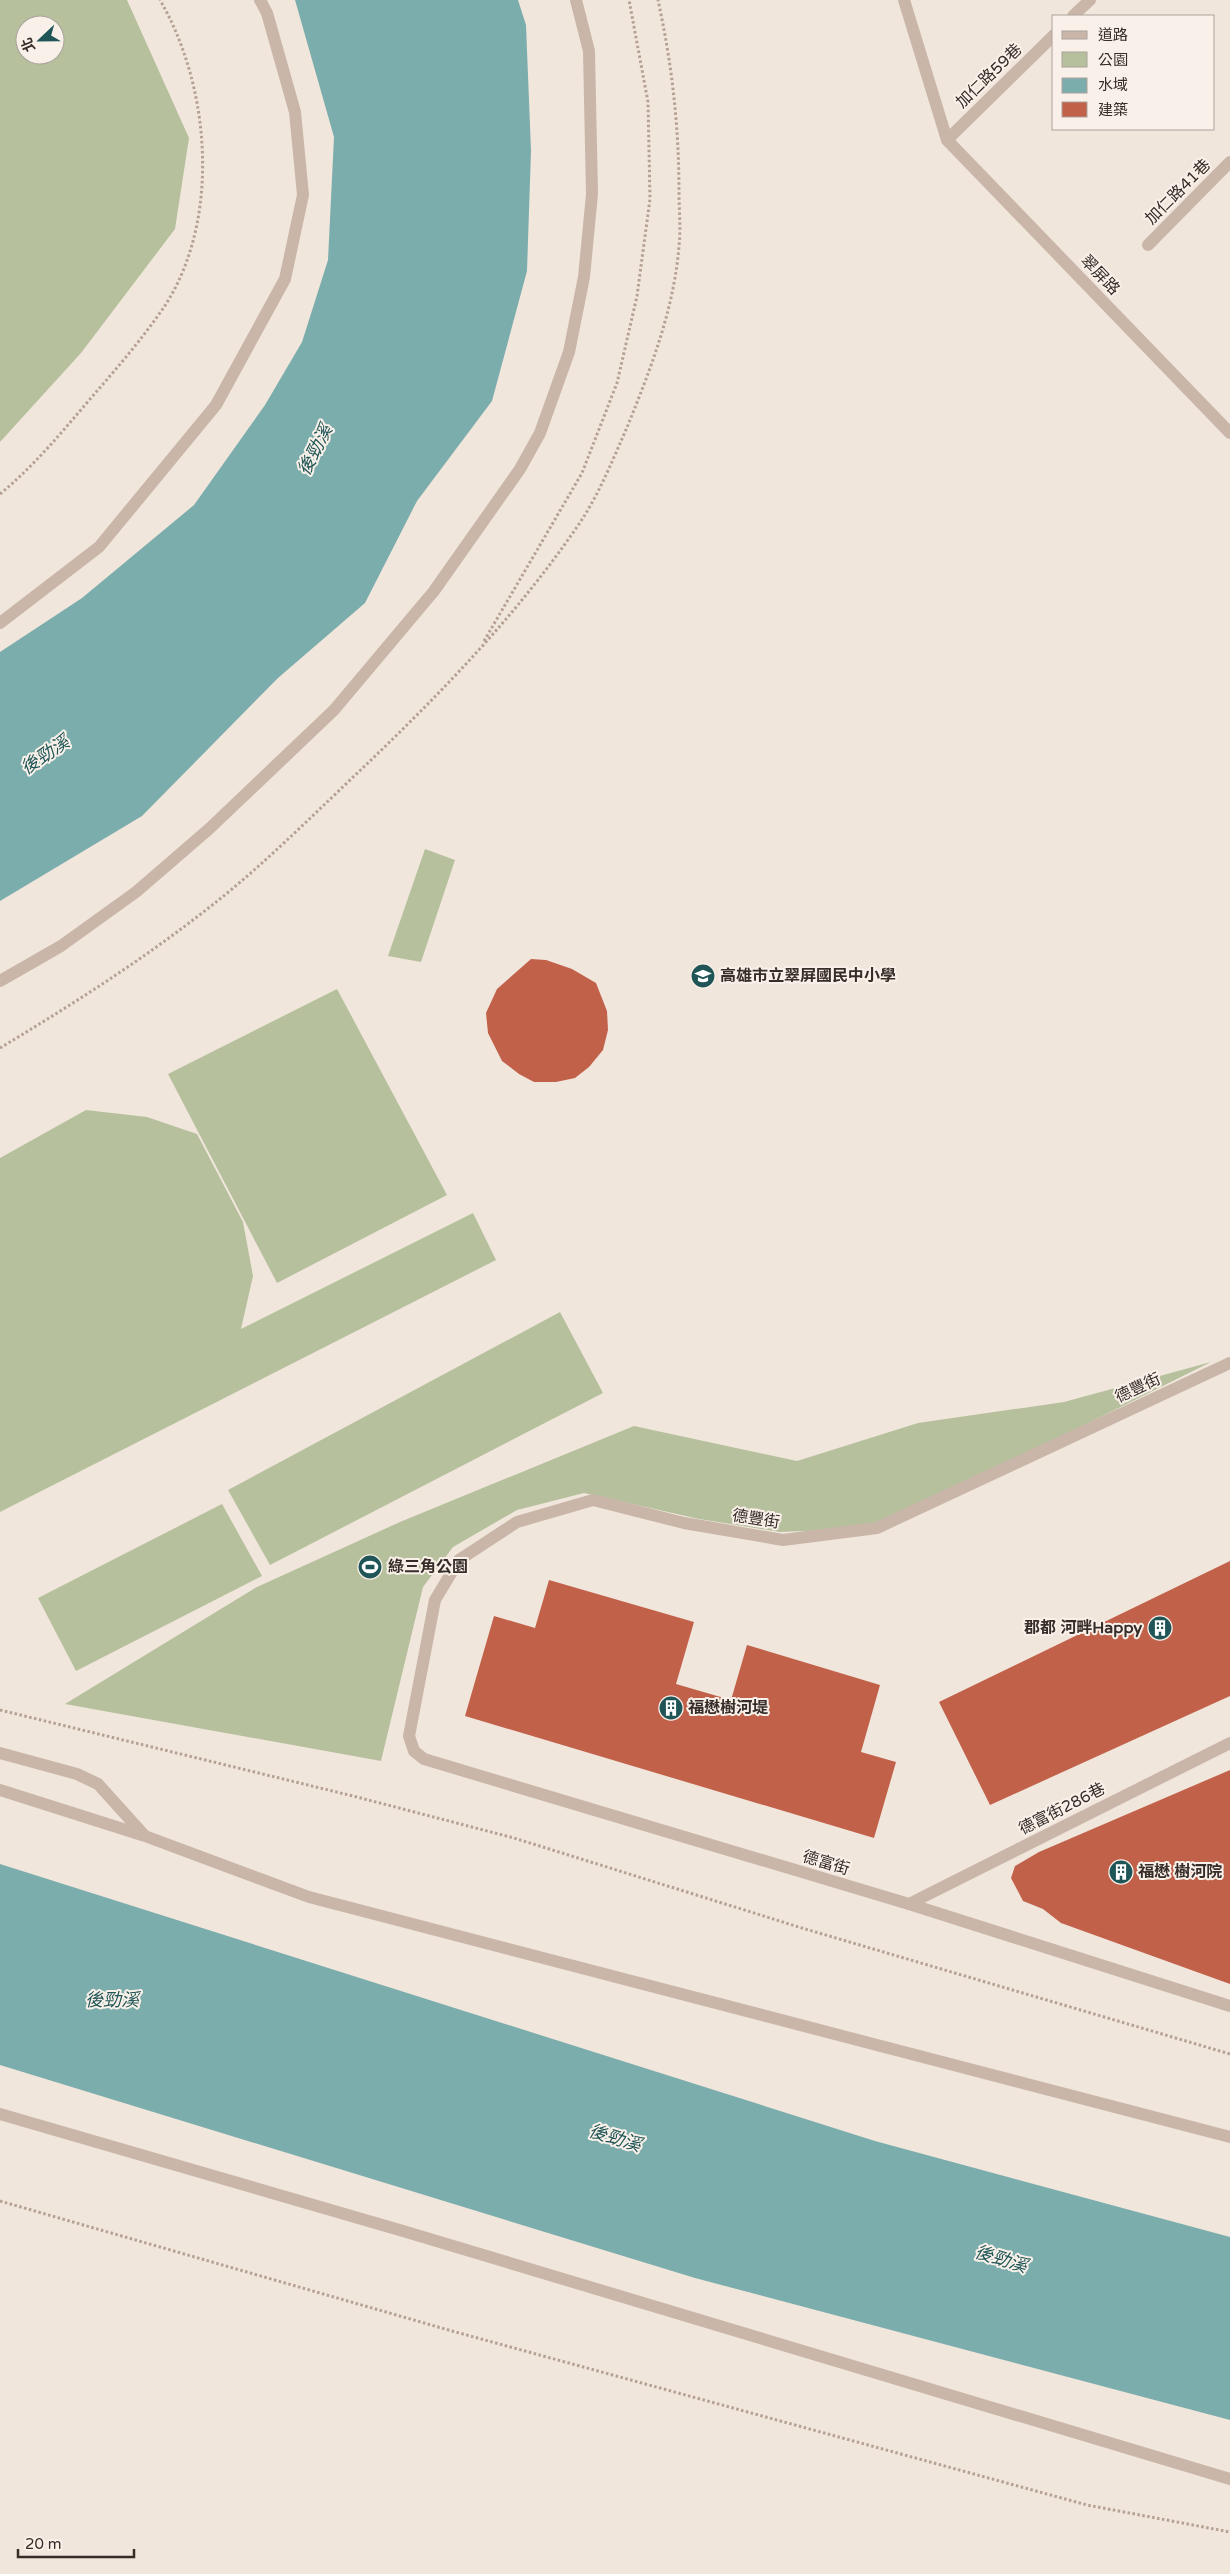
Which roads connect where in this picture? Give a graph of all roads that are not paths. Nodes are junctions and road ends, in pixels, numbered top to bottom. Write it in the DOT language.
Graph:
graph roads {
  1 [pos="260,0"];
  2 [pos="576,0"];
  3 [pos="904,0"];
  4 [pos="1090,0"];
  5 [pos="1074,15"];
  6 [pos="1052,37"];
  7 [pos="947,140"];
  8 [pos="1230,162"];
  9 [pos="1148,245"];
  10 [pos="1230,433"];
  11 [pos="0,623"];
  12 [pos="0,982"];
  13 [pos="1230,1363"];
  14 [pos="1230,1743"];
  15 [pos="414,1751"];
  16 [pos="0,1752"];
  17 [pos="0,1790"];
  18 [pos="145,1836"];
  19 [pos="909,1904"];
  20 [pos="1230,2006"];
  21 [pos="0,2114"];
  22 [pos="1230,2137"];
  23 [pos="1230,2478"];
  1 -- 11 [label="street"];
  2 -- 12 [label="street"];
  3 -- 7 [label="street"];
  4 -- 5 [label="street"];
  6 -- 7 [label="street, 加仁路59巷"];
  7 -- 10 [label="street, 翠屏路"];
  8 -- 9 [label="street, 加仁路41巷"];
  13 -- 15 [label="street, 德豐街"];
  14 -- 19 [label="street, 德富街286巷"];
  15 -- 19 [label="street, 德富街"];
  16 -- 18 [label="street"];
  17 -- 18 [label="street"];
  18 -- 22 [label="street"];
  19 -- 20 [label="street, 德富街"];
  21 -- 23 [label="street"];
}
